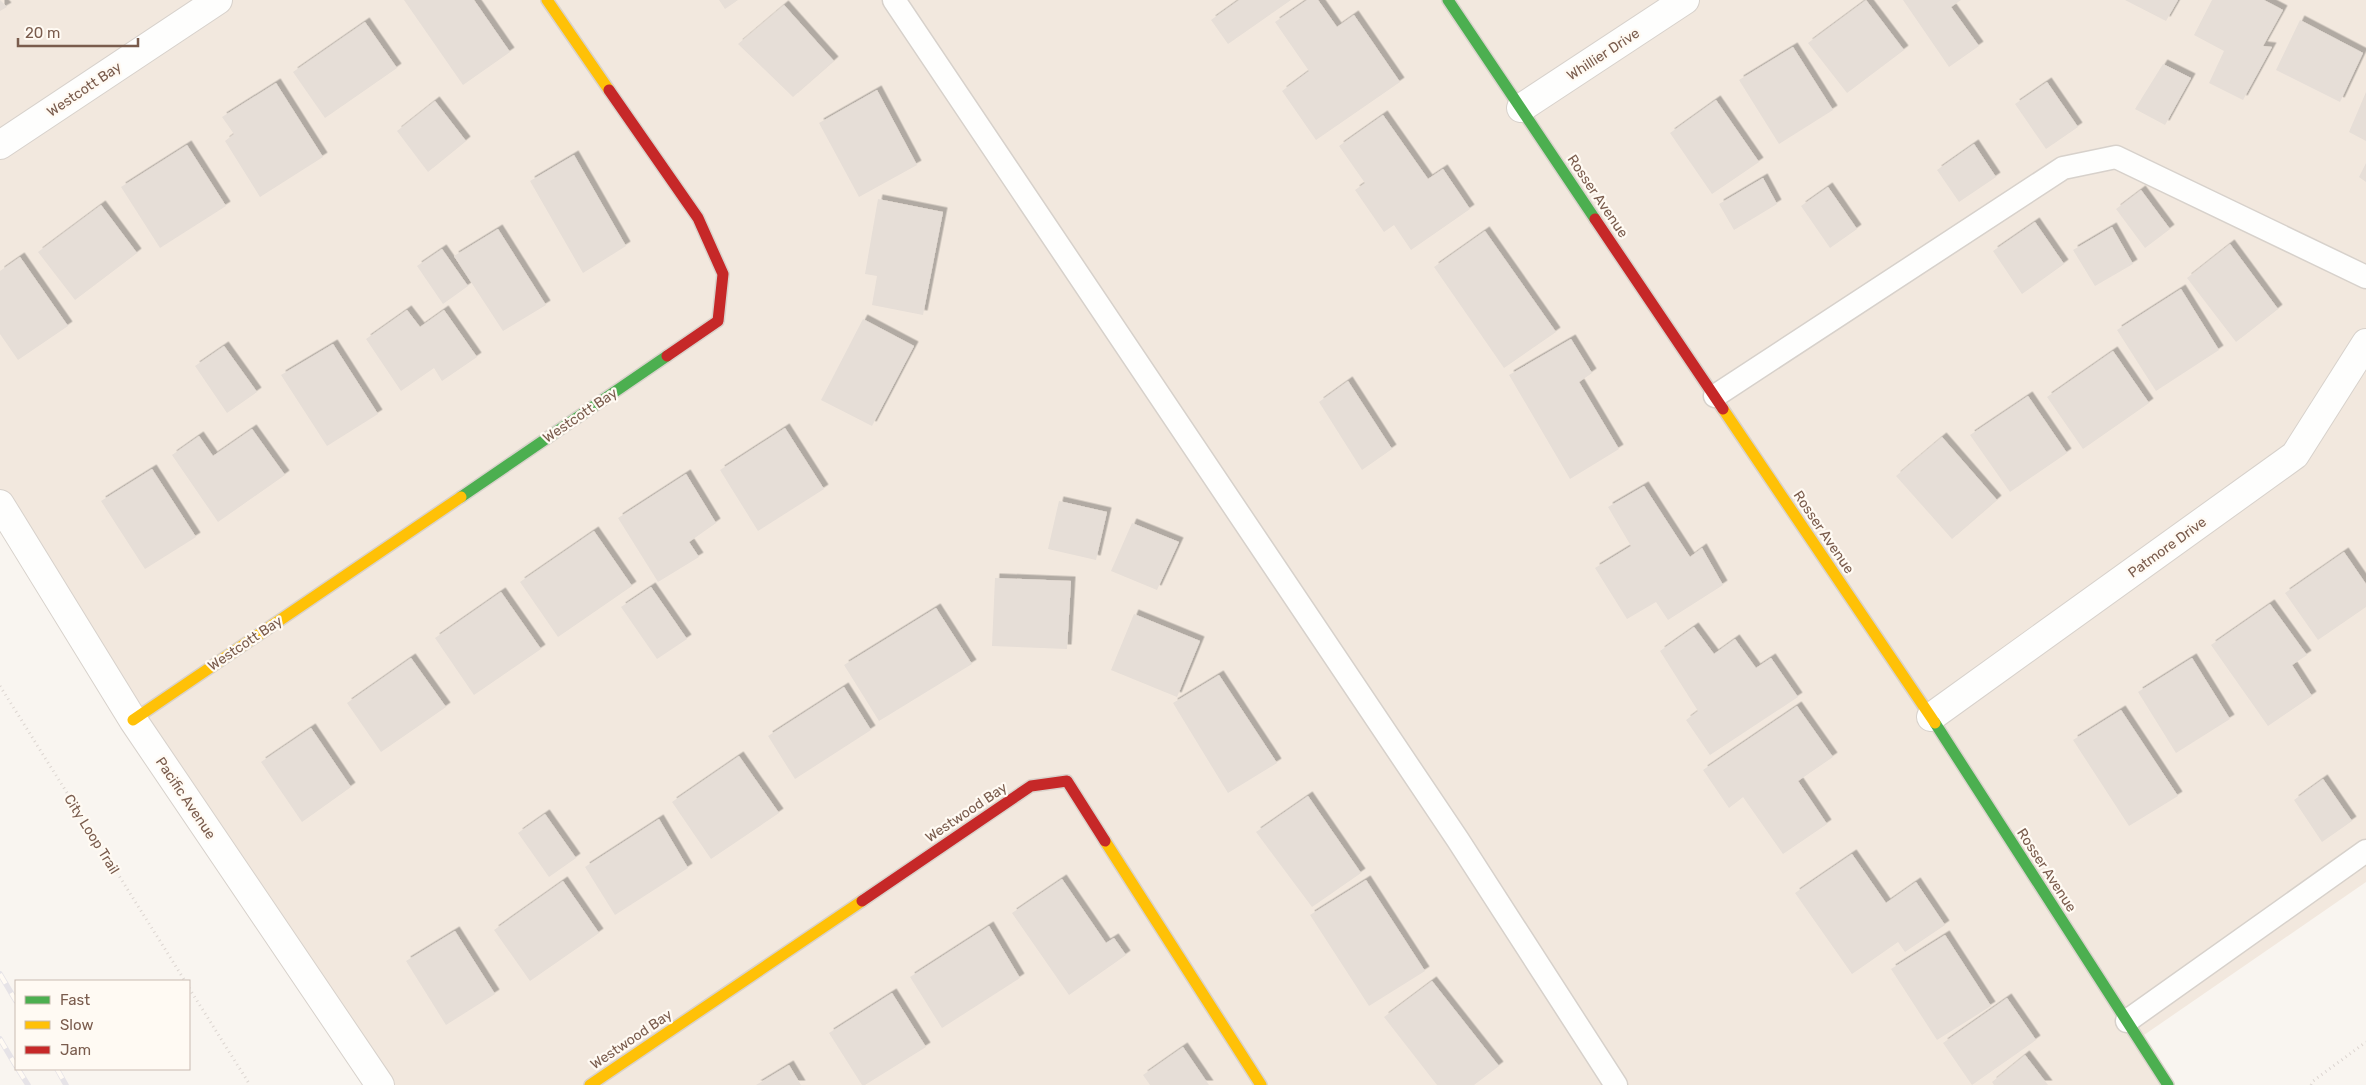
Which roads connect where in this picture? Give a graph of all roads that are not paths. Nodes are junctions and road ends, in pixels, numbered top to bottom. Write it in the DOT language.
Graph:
graph roads {
  1 [pos="218,0"];
  2 [pos="547,0"];
  3 [pos="894,0"];
  4 [pos="1448,0"];
  5 [pos="1685,0"];
  6 [pos="1521,108"];
  7 [pos="0,144"];
  8 [pos="2366,277"];
  9 [pos="2366,343"];
  10 [pos="1715,396"];
  11 [pos="0,504"];
  12 [pos="1931,717"];
  13 [pos="133,720"];
  14 [pos="2366,851"];
  15 [pos="2127,1021"];
  16 [pos="380,1085"];
  17 [pos="590,1085"];
  18 [pos="1261,1085"];
  19 [pos="1616,1085"];
  20 [pos="2168,1085"];
  1 -- 7 [label="street, Westcott Bay"];
  2 -- 13 [label="street, Westcott Bay"];
  3 -- 19 [label="lane"];
  4 -- 6 [label="street, Rosser Avenue"];
  5 -- 6 [label="street, Whillier Drive"];
  6 -- 10 [label="street, Rosser Avenue"];
  8 -- 10 [label="lane"];
  9 -- 12 [label="street, Patmore Drive"];
  10 -- 12 [label="street, Rosser Avenue"];
  11 -- 13 [label="street, Pacific Avenue"];
  12 -- 15 [label="street, Rosser Avenue"];
  13 -- 16 [label="street, Pacific Avenue"];
  14 -- 15 [label="lane"];
  15 -- 20 [label="street, Rosser Avenue"];
  17 -- 18 [label="street, Westwood Bay"];
}
